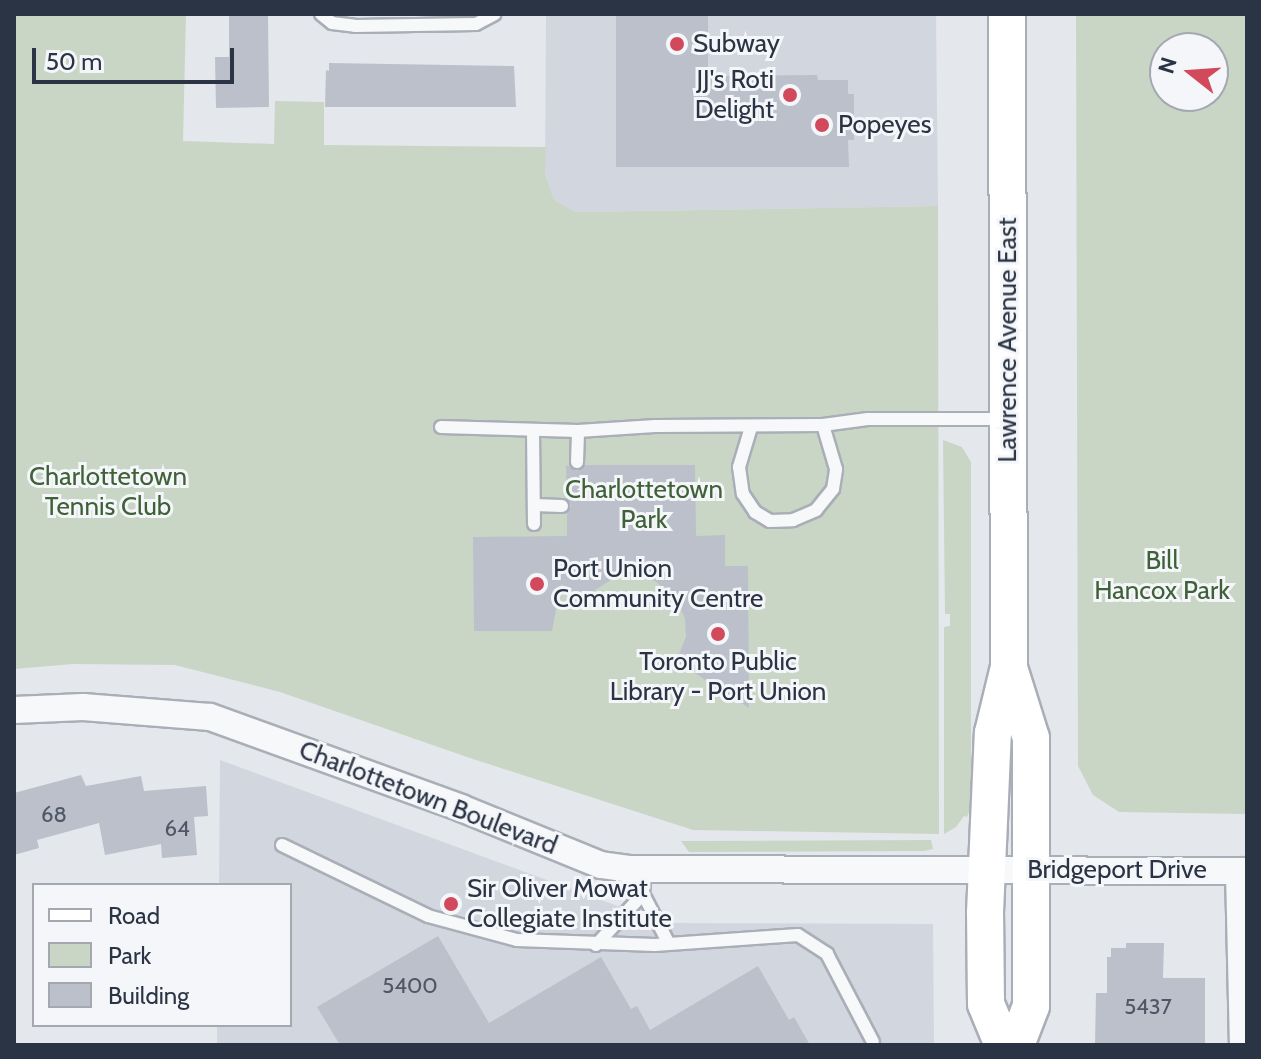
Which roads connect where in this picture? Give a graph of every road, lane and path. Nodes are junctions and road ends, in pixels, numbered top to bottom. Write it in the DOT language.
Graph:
graph roads {
  1 [pos="321,14"];
  2 [pos="495,14"];
  3 [pos="1007,14"];
  4 [pos="1007,419"];
  5 [pos="823,425"];
  6 [pos="441,427"];
  7 [pos="751,427"];
  8 [pos="533,430"];
  9 [pos="578,431"];
  10 [pos="577,462"];
  11 [pos="534,505"];
  12 [pos="562,506"];
  13 [pos="534,524"];
  14 [pos="1009,667"];
  15 [pos="14,710"];
  16 [pos="282,845"];
  17 [pos="1030,869"];
  18 [pos="987,871"];
  19 [pos="1243,871"];
  20 [pos="644,882"];
  21 [pos="669,944"];
  22 [pos="596,945"];
  23 [pos="873,1042"];
  24 [pos="1003,1045"];
  25 [pos="1016,1045"];
  26 [pos="1243,1045"];
  1 -- 2 [label="lane"];
  3 -- 4 [label="main road, Lawrence Avenue East"];
  4 -- 5 [label="lane"];
  4 -- 14 [label="main road, Lawrence Avenue East"];
  5 -- 7 [label="lane"];
  5 -- 7 [label="lane"];
  6 -- 8 [label="lane"];
  7 -- 9 [label="lane"];
  8 -- 9 [label="lane"];
  8 -- 11 [label="lane"];
  9 -- 10 [label="lane"];
  11 -- 12 [label="lane"];
  11 -- 13 [label="lane"];
  14 -- 17 [label="main road, Lawrence Avenue East"];
  14 -- 18 [label="main road, Lawrence Avenue East"];
  15 -- 20 [label="street, Charlottetown Boulevard"];
  16 -- 22 [label="lane"];
  17 -- 18 [label="street, Bridgeport Drive"];
  17 -- 19 [label="street, Bridgeport Drive"];
  17 -- 25 [label="main road, Lawrence Avenue East"];
  18 -- 20 [label="street, Charlottetown Boulevard"];
  18 -- 24 [label="main road, Lawrence Avenue East"];
  19 -- 26 [label="street"];
  20 -- 21 [label="lane"];
  20 -- 22 [label="lane"];
  21 -- 22 [label="lane"];
  21 -- 23 [label="lane"];
}
